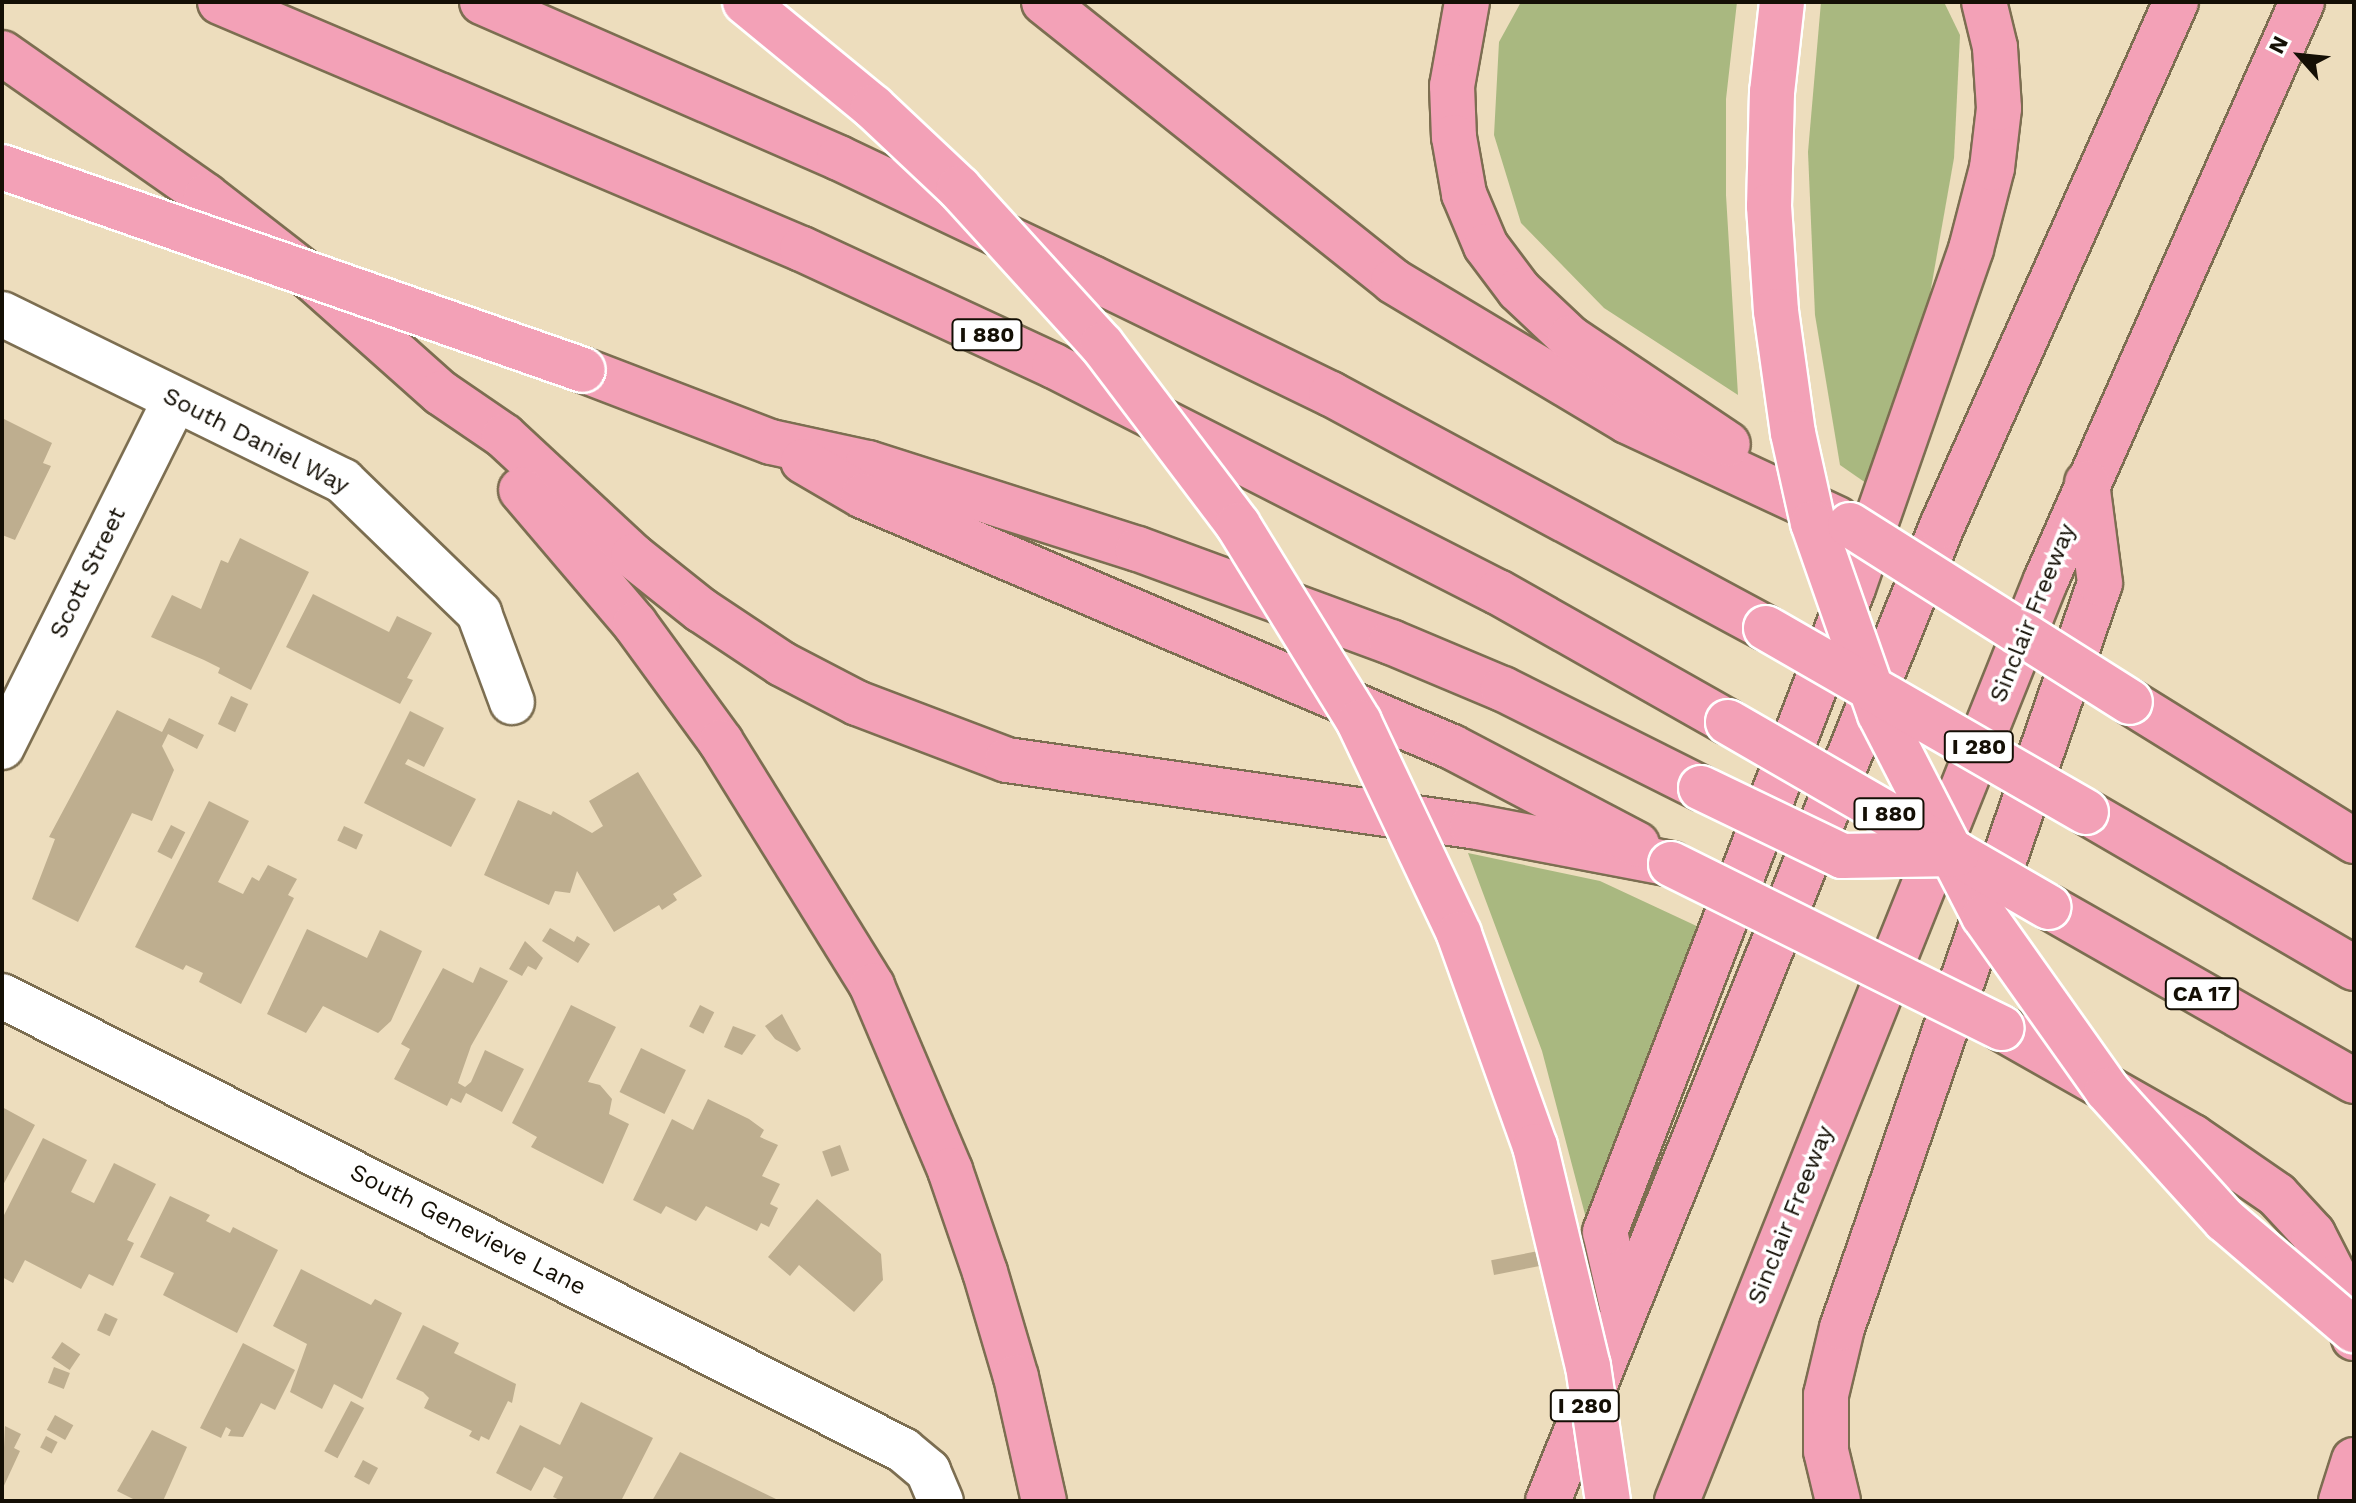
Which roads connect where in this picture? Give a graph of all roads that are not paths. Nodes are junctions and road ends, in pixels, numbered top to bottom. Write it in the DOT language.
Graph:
graph roads {
  1 [pos="220,2"];
  2 [pos="482,2"];
  3 [pos="745,2"];
  4 [pos="1044,2"];
  5 [pos="1467,2"];
  6 [pos="1782,2"];
  7 [pos="1984,2"];
  8 [pos="2176,2"];
  9 [pos="2302,2"];
  10 [pos="2,53"];
  11 [pos="2,167"];
  12 [pos="2,314"];
  13 [pos="441,393"];
  14 [pos="175,400"];
  15 [pos="771,442"];
  16 [pos="2087,483"];
  17 [pos="1850,525"];
  18 [pos="512,702"];
  19 [pos="2,747"];
  20 [pos="2354,841"];
  21 [pos="1957,854"];
  22 [pos="1671,864"];
  23 [pos="2049,907"];
  24 [pos="2354,968"];
  25 [pos="2,996"];
  26 [pos="2354,1081"];
  27 [pos="1623,1311"];
  28 [pos="2354,1330"];
  29 [pos="2354,1338"];
  30 [pos="2354,1460"];
  31 [pos="935,1486"];
  32 [pos="1044,1501"];
  33 [pos="1548,1501"];
  34 [pos="1608,1501"];
  35 [pos="1677,1501"];
  36 [pos="1838,1501"];
  37 [pos="2341,1501"];
  1 -- 21 [label="highway, I 880, bridge"];
  2 -- 24 [label="highway, bridge"];
  3 -- 34 [label="highway, bridge"];
  4 -- 17 [label="highway"];
  5 -- 17 [label="highway"];
  6 -- 28 [label="highway, bridge"];
  7 -- 27 [label="highway"];
  8 -- 27 [label="highway, I 280"];
  9 -- 16 [label="highway, Sinclair Freeway / I 280"];
  10 -- 13 [label="highway"];
  11 -- 15 [label="highway, bridge"];
  12 -- 14 [label="street, South Daniel Way"];
  13 -- 22 [label="highway"];
  13 -- 32 [label="highway"];
  14 -- 18 [label="street, South Daniel Way"];
  14 -- 19 [label="street, Scott Street"];
  15 -- 21 [label="highway, bridge"];
  15 -- 22 [label="highway"];
  16 -- 35 [label="highway, Sinclair Freeway / I 280"];
  16 -- 36 [label="highway"];
  17 -- 20 [label="highway, bridge"];
  21 -- 23 [label="highway, I 880, bridge"];
  22 -- 29 [label="highway, bridge"];
  23 -- 26 [label="highway, CA 17"];
  25 -- 31 [label="street, South Genevieve Lane"];
  27 -- 33 [label="highway, I 280"];
  30 -- 37 [label="highway"];
}
